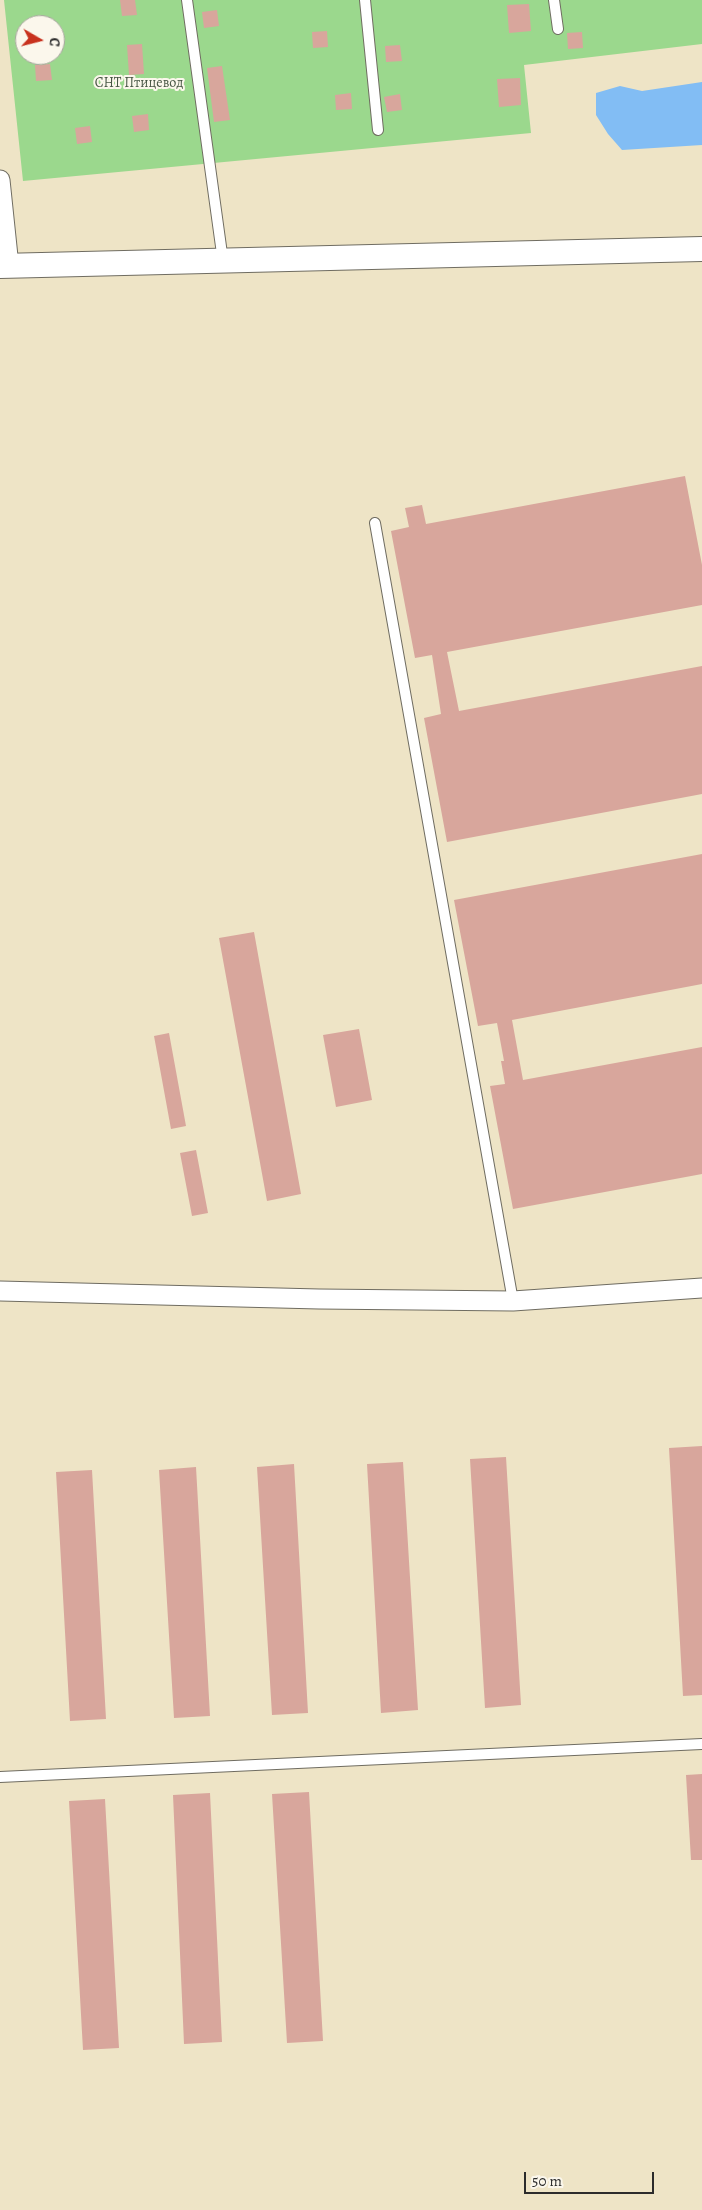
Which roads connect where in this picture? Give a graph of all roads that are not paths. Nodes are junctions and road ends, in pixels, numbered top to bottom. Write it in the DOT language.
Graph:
graph roads {
  1 [pos="187,0"];
  2 [pos="365,0"];
  3 [pos="554,0"];
  4 [pos="558,29"];
  5 [pos="378,130"];
  6 [pos="0,180"];
  7 [pos="702,249"];
  8 [pos="223,261"];
  9 [pos="4,266"];
  10 [pos="375,523"];
  11 [pos="702,1288"];
  12 [pos="0,1291"];
  13 [pos="513,1300"];
  14 [pos="702,1744"];
  15 [pos="0,1777"];
  1 -- 8 [label="lane"];
  2 -- 5 [label="lane"];
  3 -- 4 [label="lane"];
  6 -- 9 [label="street"];
  7 -- 8 [label="street"];
  8 -- 9 [label="street"];
  10 -- 13 [label="lane"];
  11 -- 13 [label="street"];
  12 -- 13 [label="street"];
  14 -- 15 [label="lane"];
}
